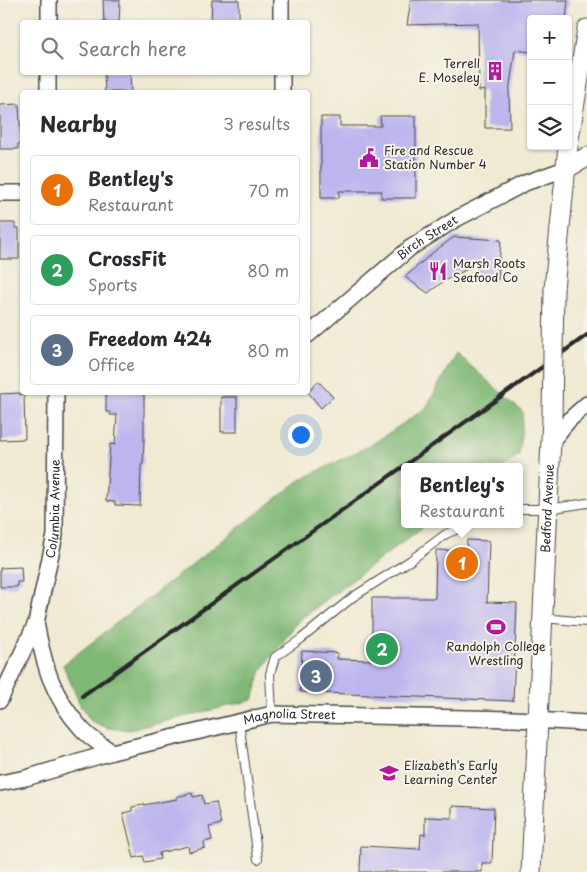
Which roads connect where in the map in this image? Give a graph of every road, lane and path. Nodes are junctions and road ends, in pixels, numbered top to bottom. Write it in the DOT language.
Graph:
graph roads {
  1 [pos="49,0"];
  2 [pos="281,0"];
  3 [pos="49,20"];
  4 [pos="282,20"];
  5 [pos="587,29"];
  6 [pos="48,75"];
  7 [pos="282,75"];
  8 [pos="48,90"];
  9 [pos="282,90"];
  10 [pos="572,121"];
  11 [pos="567,150"];
  12 [pos="587,157"];
  13 [pos="565,169"];
  14 [pos="0,193"];
  15 [pos="20,193"];
  16 [pos="310,333"];
  17 [pos="56,395"];
  18 [pos="587,404"];
  19 [pos="551,442"];
  20 [pos="587,503"];
  21 [pos="523,509"];
  22 [pos="548,509"];
  23 [pos="460,528"];
  24 [pos="543,618"];
  25 [pos="587,622"];
  26 [pos="36,623"];
  27 [pos="0,700"];
  28 [pos="272,714"];
  29 [pos="538,720"];
  30 [pos="239,722"];
  31 [pos="587,723"];
  32 [pos="112,752"];
  33 [pos="0,783"];
  34 [pos="258,859"];
  35 [pos="531,872"];
  1 -- 3 [label="street"];
  2 -- 4 [label="street"];
  5 -- 10 [label="street, Bedford Avenue"];
  6 -- 8 [label="street"];
  7 -- 9 [label="street"];
  11 -- 13 [label="street, Bedford Avenue"];
  12 -- 13 [label="street"];
  13 -- 16 [label="street, Birch Street"];
  13 -- 19 [label="street, Bedford Avenue, bridge"];
  14 -- 15 [label="street"];
  17 -- 26 [label="street, Columbia Avenue"];
  18 -- 19 [label="street"];
  19 -- 22 [label="street, Bedford Avenue"];
  20 -- 22 [label="lane"];
  21 -- 22 [label="lane"];
  22 -- 24 [label="street, Bedford Avenue"];
  23 -- 28 [label="lane"];
  24 -- 25 [label="lane"];
  24 -- 29 [label="street, Bedford Avenue"];
  26 -- 27 [label="street, Columbia Avenue"];
  26 -- 32 [label="street, Columbia Avenue"];
  28 -- 29 [label="street, Magnolia Street"];
  28 -- 30 [label="street, Magnolia Street"];
  29 -- 31 [label="street, Magnolia Street"];
  29 -- 35 [label="street, Bedford Avenue"];
  30 -- 32 [label="street, Magnolia Street"];
  30 -- 34 [label="lane"];
  32 -- 33 [label="street, Magnolia Street"];
}
